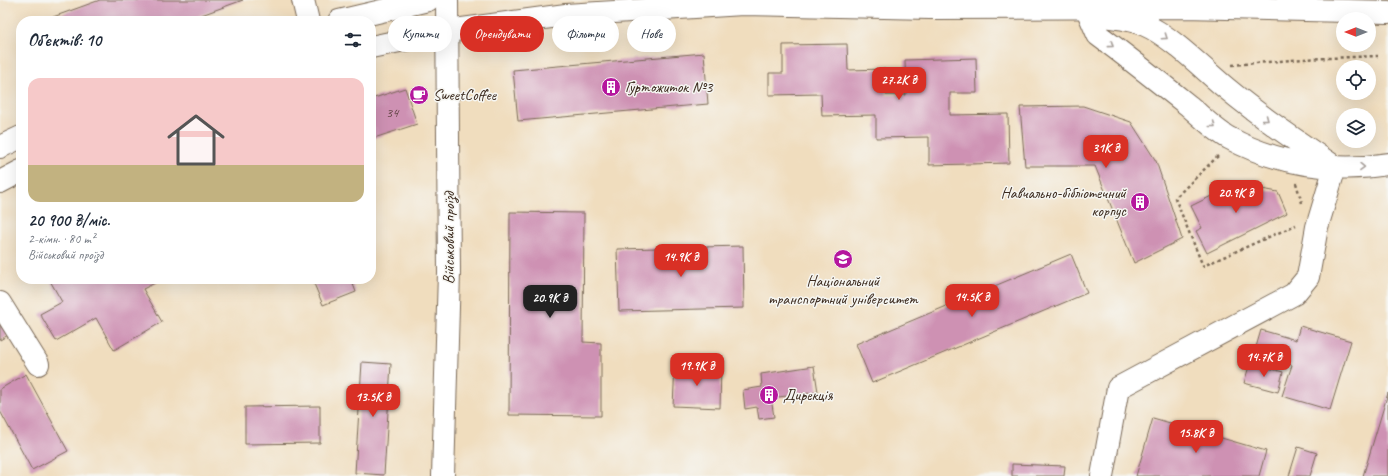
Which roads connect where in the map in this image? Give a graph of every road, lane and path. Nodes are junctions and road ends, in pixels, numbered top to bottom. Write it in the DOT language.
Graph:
graph roads {
  1 [pos="303,0"];
  2 [pos="428,0"];
  3 [pos="446,0"];
  4 [pos="1029,6"];
  5 [pos="1386,12"];
  6 [pos="1089,14"];
  7 [pos="307,16"];
  8 [pos="360,16"];
  9 [pos="447,16"];
  10 [pos="452,30"];
  11 [pos="388,43"];
  12 [pos="376,46"];
  13 [pos="447,52"];
  14 [pos="1378,56"];
  15 [pos="1198,65"];
  16 [pos="16,139"];
  17 [pos="0,147"];
  18 [pos="1223,152"];
  19 [pos="1388,164"];
  20 [pos="1335,167"];
  21 [pos="16,174"];
  22 [pos="1296,181"];
  23 [pos="0,182"];
  24 [pos="1303,207"];
  25 [pos="1300,223"];
  26 [pos="0,303"];
  27 [pos="38,364"];
  28 [pos="443,476"];
  29 [pos="1102,476"];
  1 -- 7 [label="main road"];
  2 -- 8 [label="main road"];
  3 -- 9 [label="main road, Військовий проїзд"];
  4 -- 5 [label="main road"];
  4 -- 6 [label="main road"];
  4 -- 10 [label="main road"];
  6 -- 15 [label="main road, one-way"];
  6 -- 20 [label="main road, one-way"];
  11 -- 12 [label="main road"];
  13 -- 28 [label="main road, Військовий проїзд"];
  14 -- 15 [label="path"];
  15 -- 20 [label="main road, one-way"];
  16 -- 17 [label="main road"];
  18 -- 25 [label="path"];
  20 -- 19 [label="main road, one-way"];
  20 -- 29 [label="main road"];
  21 -- 23 [label="main road"];
  22 -- 24 [label="path"];
  26 -- 27 [label="main road"];
}
